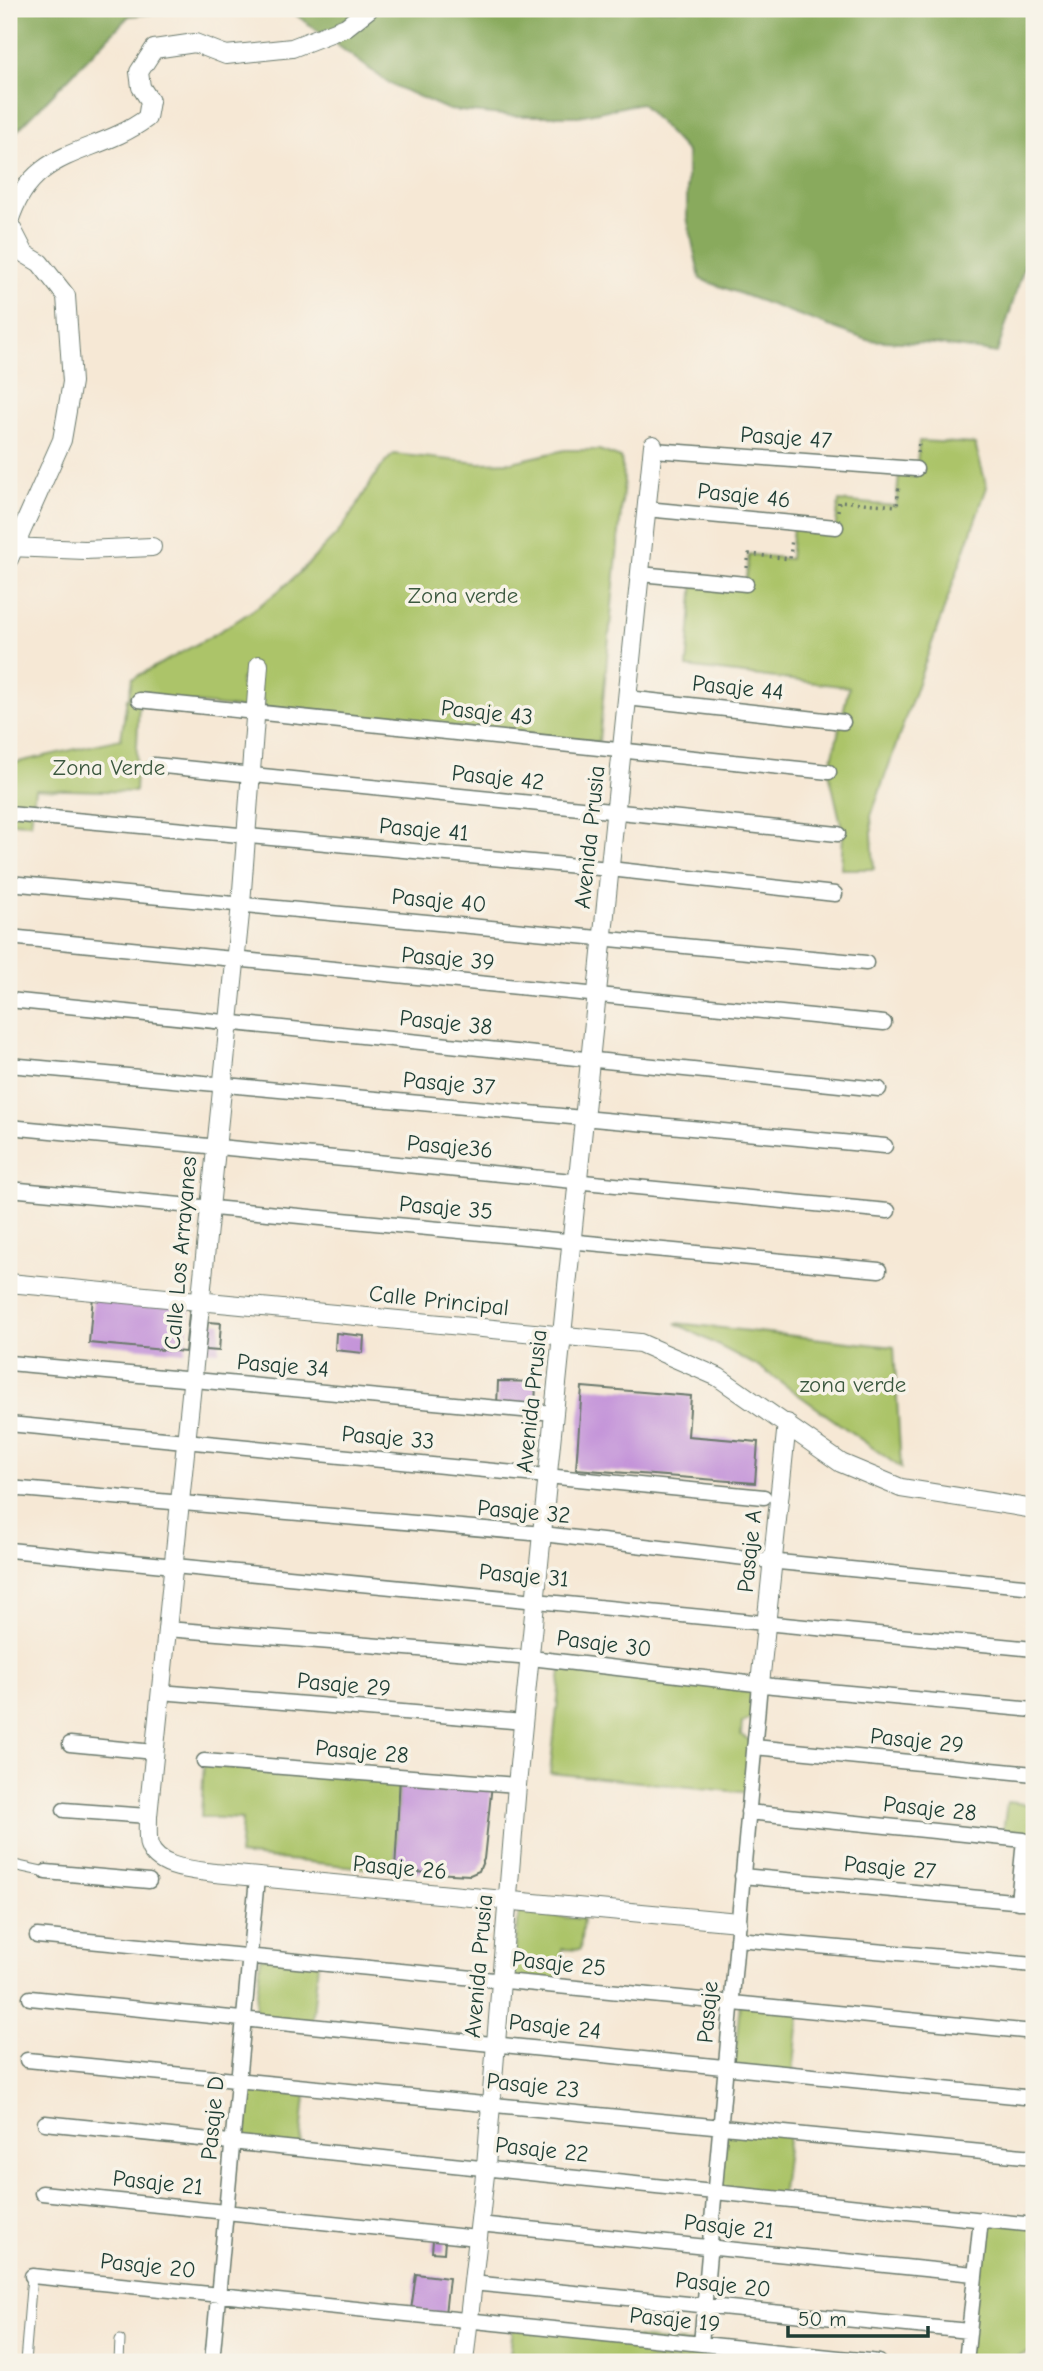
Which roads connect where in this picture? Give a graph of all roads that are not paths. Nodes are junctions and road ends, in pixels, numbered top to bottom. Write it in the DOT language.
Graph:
graph roads {
  1 [pos="369,9"];
  2 [pos="9,222"];
  3 [pos="653,447"];
  4 [pos="916,469"];
  5 [pos="646,509"];
  6 [pos="836,527"];
  7 [pos="152,547"];
  8 [pos="10,552"];
  9 [pos="640,574"];
  10 [pos="746,584"];
  11 [pos="259,665"];
  12 [pos="627,698"];
  13 [pos="139,700"];
  14 [pos="256,711"];
  15 [pos="843,722"];
  16 [pos="622,749"];
  17 [pos="154,765"];
  18 [pos="829,772"];
  19 [pos="251,775"];
  20 [pos="616,811"];
  21 [pos="9,814"];
  22 [pos="838,834"];
  23 [pos="247,836"];
  24 [pos="610,869"];
  25 [pos="9,883"];
  26 [pos="835,894"];
  27 [pos="240,904"];
  28 [pos="9,937"];
  29 [pos="603,938"];
  30 [pos="234,960"];
  31 [pos="866,963"];
  32 [pos="597,995"];
  33 [pos="9,1000"];
  34 [pos="229,1022"];
  35 [pos="884,1023"];
  36 [pos="590,1059"];
  37 [pos="9,1065"];
  38 [pos="221,1086"];
  39 [pos="879,1089"];
  40 [pos="584,1118"];
  41 [pos="9,1127"];
  42 [pos="885,1146"];
  43 [pos="214,1147"];
  44 [pos="578,1181"];
  45 [pos="9,1189"];
  46 [pos="209,1209"];
  47 [pos="888,1211"];
  48 [pos="572,1241"];
  49 [pos="879,1270"];
  50 [pos="9,1283"];
  51 [pos="200,1302"];
  52 [pos="562,1337"];
  53 [pos="9,1363"];
  54 [pos="193,1380"];
  55 [pos="554,1413"];
  56 [pos="787,1423"];
  57 [pos="9,1424"];
  58 [pos="186,1441"];
  59 [pos="548,1475"];
  60 [pos="9,1488"];
  61 [pos="764,1497"];
  62 [pos="180,1504"];
  63 [pos="1034,1508"];
  64 [pos="543,1534"];
  65 [pos="9,1550"];
  66 [pos="772,1562"];
  67 [pos="174,1566"];
  68 [pos="1034,1587"];
  69 [pos="537,1599"];
  70 [pos="766,1623"];
  71 [pos="167,1629"];
  72 [pos="1034,1649"];
  73 [pos="531,1658"];
  74 [pos="760,1684"];
  75 [pos="160,1692"];
  76 [pos="1034,1710"];
  77 [pos="524,1722"];
  78 [pos="70,1744"];
  79 [pos="754,1747"];
  80 [pos="154,1752"];
  81 [pos="204,1761"];
  82 [pos="1034,1774"];
  83 [pos="517,1785"];
  84 [pos="64,1810"];
  85 [pos="748,1812"];
  86 [pos="148,1816"];
  87 [pos="149,1846"];
  88 [pos="9,1864"];
  89 [pos="46,1872"];
  90 [pos="742,1876"];
  91 [pos="257,1878"];
  92 [pos="149,1881"];
  93 [pos="509,1900"];
  94 [pos="1018,1902"];
  95 [pos="1034,1903"];
  96 [pos="738,1930"];
  97 [pos="37,1936"];
  98 [pos="250,1956"];
  99 [pos="1034,1965"];
  100 [pos="502,1980"];
  101 [pos="30,1998"];
  102 [pos="731,2002"];
  103 [pos="244,2018"];
  104 [pos="1034,2032"];
  105 [pos="496,2043"];
  106 [pos="27,2060"];
  107 [pos="725,2066"];
  108 [pos="238,2080"];
  109 [pos="1034,2098"];
  110 [pos="491,2104"];
  111 [pos="45,2123"];
  112 [pos="720,2126"];
  113 [pos="233,2141"];
  114 [pos="1034,2157"];
  115 [pos="485,2166"];
  116 [pos="714,2190"];
  117 [pos="42,2193"];
  118 [pos="226,2212"];
  119 [pos="981,2219"];
  120 [pos="1034,2225"];
  121 [pos="478,2231"];
  122 [pos="709,2247"];
  123 [pos="974,2274"];
  124 [pos="32,2276"];
  125 [pos="472,2283"];
  126 [pos="219,2295"];
  127 [pos="704,2306"];
  128 [pos="467,2321"];
  129 [pos="969,2331"];
  130 [pos="120,2340"];
  131 [pos="701,2344"];
  132 [pos="25,2362"];
  133 [pos="119,2362"];
  134 [pos="212,2362"];
  135 [pos="464,2362"];
  136 [pos="879,2362"];
  137 [pos="966,2362"];
  1 -- 2 [label="street"];
  2 -- 8 [label="street"];
  3 -- 4 [label="street, Pasaje 47"];
  3 -- 5 [label="street, Avenida Prusia"];
  5 -- 6 [label="street, Pasaje 46"];
  5 -- 9 [label="street, Avenida Prusia"];
  7 -- 8 [label="street"];
  9 -- 10 [label="street"];
  9 -- 12 [label="street, Avenida Prusia"];
  11 -- 14 [label="street, Calle Los Arrayanes"];
  12 -- 15 [label="street, Pasaje 44"];
  12 -- 16 [label="street, Avenida Prusia"];
  13 -- 14 [label="street, Pasaje 43"];
  14 -- 16 [label="street, Pasaje 43"];
  14 -- 19 [label="street, Calle Los Arrayanes"];
  16 -- 18 [label="street, Pasaje 43"];
  16 -- 20 [label="street, Avenida Prusia"];
  17 -- 19 [label="street, Pasaje 42"];
  19 -- 20 [label="street, Pasaje 42"];
  19 -- 23 [label="street, Calle Los Arrayanes"];
  20 -- 22 [label="street, Pasaje 42"];
  20 -- 24 [label="street, Avenida Prusia"];
  21 -- 23 [label="street, Pasaje 41"];
  23 -- 24 [label="street, Pasaje 41"];
  23 -- 27 [label="street, Calle Los Arrayanes"];
  24 -- 26 [label="street, Pasaje 41"];
  24 -- 29 [label="street, Avenida Prusia"];
  25 -- 27 [label="street, Pasaje 40"];
  27 -- 29 [label="street, Pasaje 40"];
  27 -- 30 [label="street, Calle Los Arrayanes"];
  28 -- 30 [label="street, Pasaje 39"];
  29 -- 31 [label="street, Pasaje 40"];
  29 -- 32 [label="street, Avenida Prusia"];
  30 -- 32 [label="street, Pasaje 39"];
  30 -- 34 [label="street, Calle Los Arrayanes"];
  32 -- 35 [label="street, Pasaje 39"];
  32 -- 36 [label="street, Avenida Prusia"];
  33 -- 34 [label="street, Pasaje 38"];
  34 -- 36 [label="street, Pasaje 38"];
  34 -- 38 [label="street, Calle Los Arrayanes"];
  36 -- 39 [label="street, Pasaje 38"];
  36 -- 40 [label="street, Avenida Prusia"];
  37 -- 38 [label="street, Pasaje 37"];
  38 -- 40 [label="street, Pasaje 37"];
  38 -- 43 [label="street, Calle Los Arrayanes"];
  40 -- 42 [label="street, Pasaje 37"];
  40 -- 44 [label="street, Avenida Prusia"];
  41 -- 43 [label="street, Pasaje36"];
  43 -- 44 [label="street, Pasaje36"];
  43 -- 46 [label="street, Calle Los Arrayanes"];
  44 -- 47 [label="street, Pasaje36"];
  44 -- 48 [label="street, Avenida Prusia"];
  45 -- 46 [label="street, Pasaje 35"];
  46 -- 48 [label="street, Pasaje 35"];
  46 -- 51 [label="street, Calle Los Arrayanes"];
  48 -- 49 [label="street, Pasaje 35"];
  48 -- 52 [label="street, Avenida Prusia"];
  50 -- 51 [label="street, Calle Principal"];
  51 -- 52 [label="street, Calle Principal"];
  51 -- 54 [label="street, Calle Los Arrayanes"];
  52 -- 55 [label="street, Avenida Prusia"];
  52 -- 56 [label="street, Calle Principal"];
  53 -- 54 [label="street, Pasaje 34"];
  54 -- 55 [label="street, Pasaje 34"];
  54 -- 58 [label="street, Calle Los Arrayanes"];
  55 -- 59 [label="street, Avenida Prusia"];
  56 -- 63 [label="street, Calle Principal"];
  56 -- 66 [label="street, Pasaje A"];
  57 -- 58 [label="street, Pasaje 33"];
  58 -- 59 [label="street, Pasaje 33"];
  58 -- 62 [label="street, Calle Los Arrayanes"];
  59 -- 61 [label="street, Pasaje 33"];
  59 -- 64 [label="street, Avenida Prusia"];
  60 -- 62 [label="street, Pasaje 32"];
  62 -- 64 [label="street, Pasaje 32"];
  62 -- 67 [label="street, Calle Los Arrayanes"];
  64 -- 66 [label="street, Pasaje 32"];
  64 -- 69 [label="street, Avenida Prusia"];
  65 -- 67 [label="street, Pasaje 31"];
  66 -- 68 [label="street, Pasaje 32"];
  66 -- 70 [label="street, Pasaje A"];
  67 -- 69 [label="street, Pasaje 31"];
  67 -- 71 [label="street, Calle Los Arrayanes"];
  69 -- 70 [label="street, Pasaje 31"];
  69 -- 73 [label="street, Avenida Prusia"];
  70 -- 72 [label="street, Pasaje 31"];
  70 -- 74 [label="street, Pasaje A"];
  71 -- 73 [label="street, Pasaje 30"];
  71 -- 75 [label="street, Calle Los Arrayanes"];
  73 -- 74 [label="street, Pasaje 30"];
  73 -- 77 [label="street, Avenida Prusia"];
  74 -- 76 [label="street, Pasaje 30"];
  74 -- 79 [label="street, Pasaje"];
  75 -- 77 [label="street, Pasaje 29"];
  75 -- 80 [label="street, Calle Los Arrayanes"];
  77 -- 83 [label="street, Avenida Prusia"];
  78 -- 80 [label="street"];
  79 -- 82 [label="street, Pasaje 29"];
  79 -- 85 [label="street, Pasaje"];
  80 -- 86 [label="street, Calle Los Arrayanes"];
  81 -- 83 [label="street, Pasaje 28"];
  83 -- 93 [label="street, Avenida Prusia"];
  84 -- 86 [label="street"];
  85 -- 90 [label="street, Pasaje"];
  85 -- 94 [label="street, Pasaje 28"];
  86 -- 87 [label="street, Calle Los Arrayanes"];
  87 -- 91 [label="street, Pasaje 26"];
  88 -- 89 [label="lane"];
  89 -- 92 [label="street"];
  90 -- 94 [label="street, Pasaje 27"];
  90 -- 96 [label="street, Pasaje"];
  91 -- 93 [label="street, Pasaje 26"];
  91 -- 98 [label="street, Pasaje D"];
  93 -- 96 [label="street, Pasaje 26"];
  93 -- 100 [label="street, Avenida Prusia"];
  94 -- 95 [label="street, Pasaje 27"];
  96 -- 99 [label="street, Pasaje 26"];
  96 -- 102 [label="street, Pasaje"];
  97 -- 98 [label="street, Pasaje 25"];
  98 -- 100 [label="street, Pasaje 25"];
  98 -- 103 [label="street, Pasaje D"];
  100 -- 102 [label="street, Pasaje 25"];
  100 -- 105 [label="street, Avenida Prusia"];
  101 -- 103 [label="street, Pasaje 24"];
  102 -- 104 [label="street, Pasaje 25"];
  102 -- 107 [label="street, Pasaje"];
  103 -- 105 [label="street, Pasaje 24"];
  103 -- 108 [label="street, Pasaje D"];
  105 -- 107 [label="street, Pasaje 24"];
  105 -- 110 [label="street, Avenida Prusia"];
  106 -- 108 [label="street, Pasaje 23"];
  107 -- 109 [label="street, Pasaje 24"];
  107 -- 112 [label="street, Pasaje"];
  108 -- 110 [label="street, Pasaje 23"];
  108 -- 113 [label="street, Pasaje D"];
  110 -- 112 [label="street, Pasaje 23"];
  110 -- 115 [label="street, Avenida Prusia"];
  111 -- 113 [label="street, Pasaje 22"];
  112 -- 114 [label="street, Pasaje 23"];
  112 -- 116 [label="street, Pasaje"];
  113 -- 115 [label="street, Pasaje 22"];
  113 -- 118 [label="street, Pasaje D"];
  115 -- 116 [label="street, Pasaje 22"];
  115 -- 121 [label="street, Avenida Prusia"];
  116 -- 119 [label="street, Pasaje 22"];
  116 -- 122 [label="street, Pasaje"];
  117 -- 118 [label="street, Pasaje 21"];
  118 -- 121 [label="street, Pasaje 21"];
  118 -- 126 [label="street, Pasaje D"];
  119 -- 120 [label="street, Pasaje 22"];
  119 -- 123 [label="street"];
  121 -- 122 [label="street, Pasaje 21"];
  121 -- 125 [label="street, Avenida Prusia"];
  122 -- 123 [label="street, Pasaje 21"];
  122 -- 127 [label="street, Pasaje"];
  123 -- 129 [label="street"];
  124 -- 126 [label="street, Pasaje 20"];
  124 -- 132 [label="lane"];
  125 -- 127 [label="street, Pasaje 20"];
  125 -- 128 [label="street, Avenida Prusia"];
  126 -- 128 [label="street, Pasaje 20"];
  126 -- 134 [label="street, Pasaje D"];
  127 -- 129 [label="street, Pasaje 20"];
  127 -- 131 [label="street, Pasaje"];
  128 -- 131 [label="street, Pasaje 19"];
  128 -- 135 [label="street, Avenida Prusia"];
  129 -- 137 [label="street"];
  130 -- 133 [label="lane"];
  131 -- 136 [label="street, Pasaje 19"];
}
